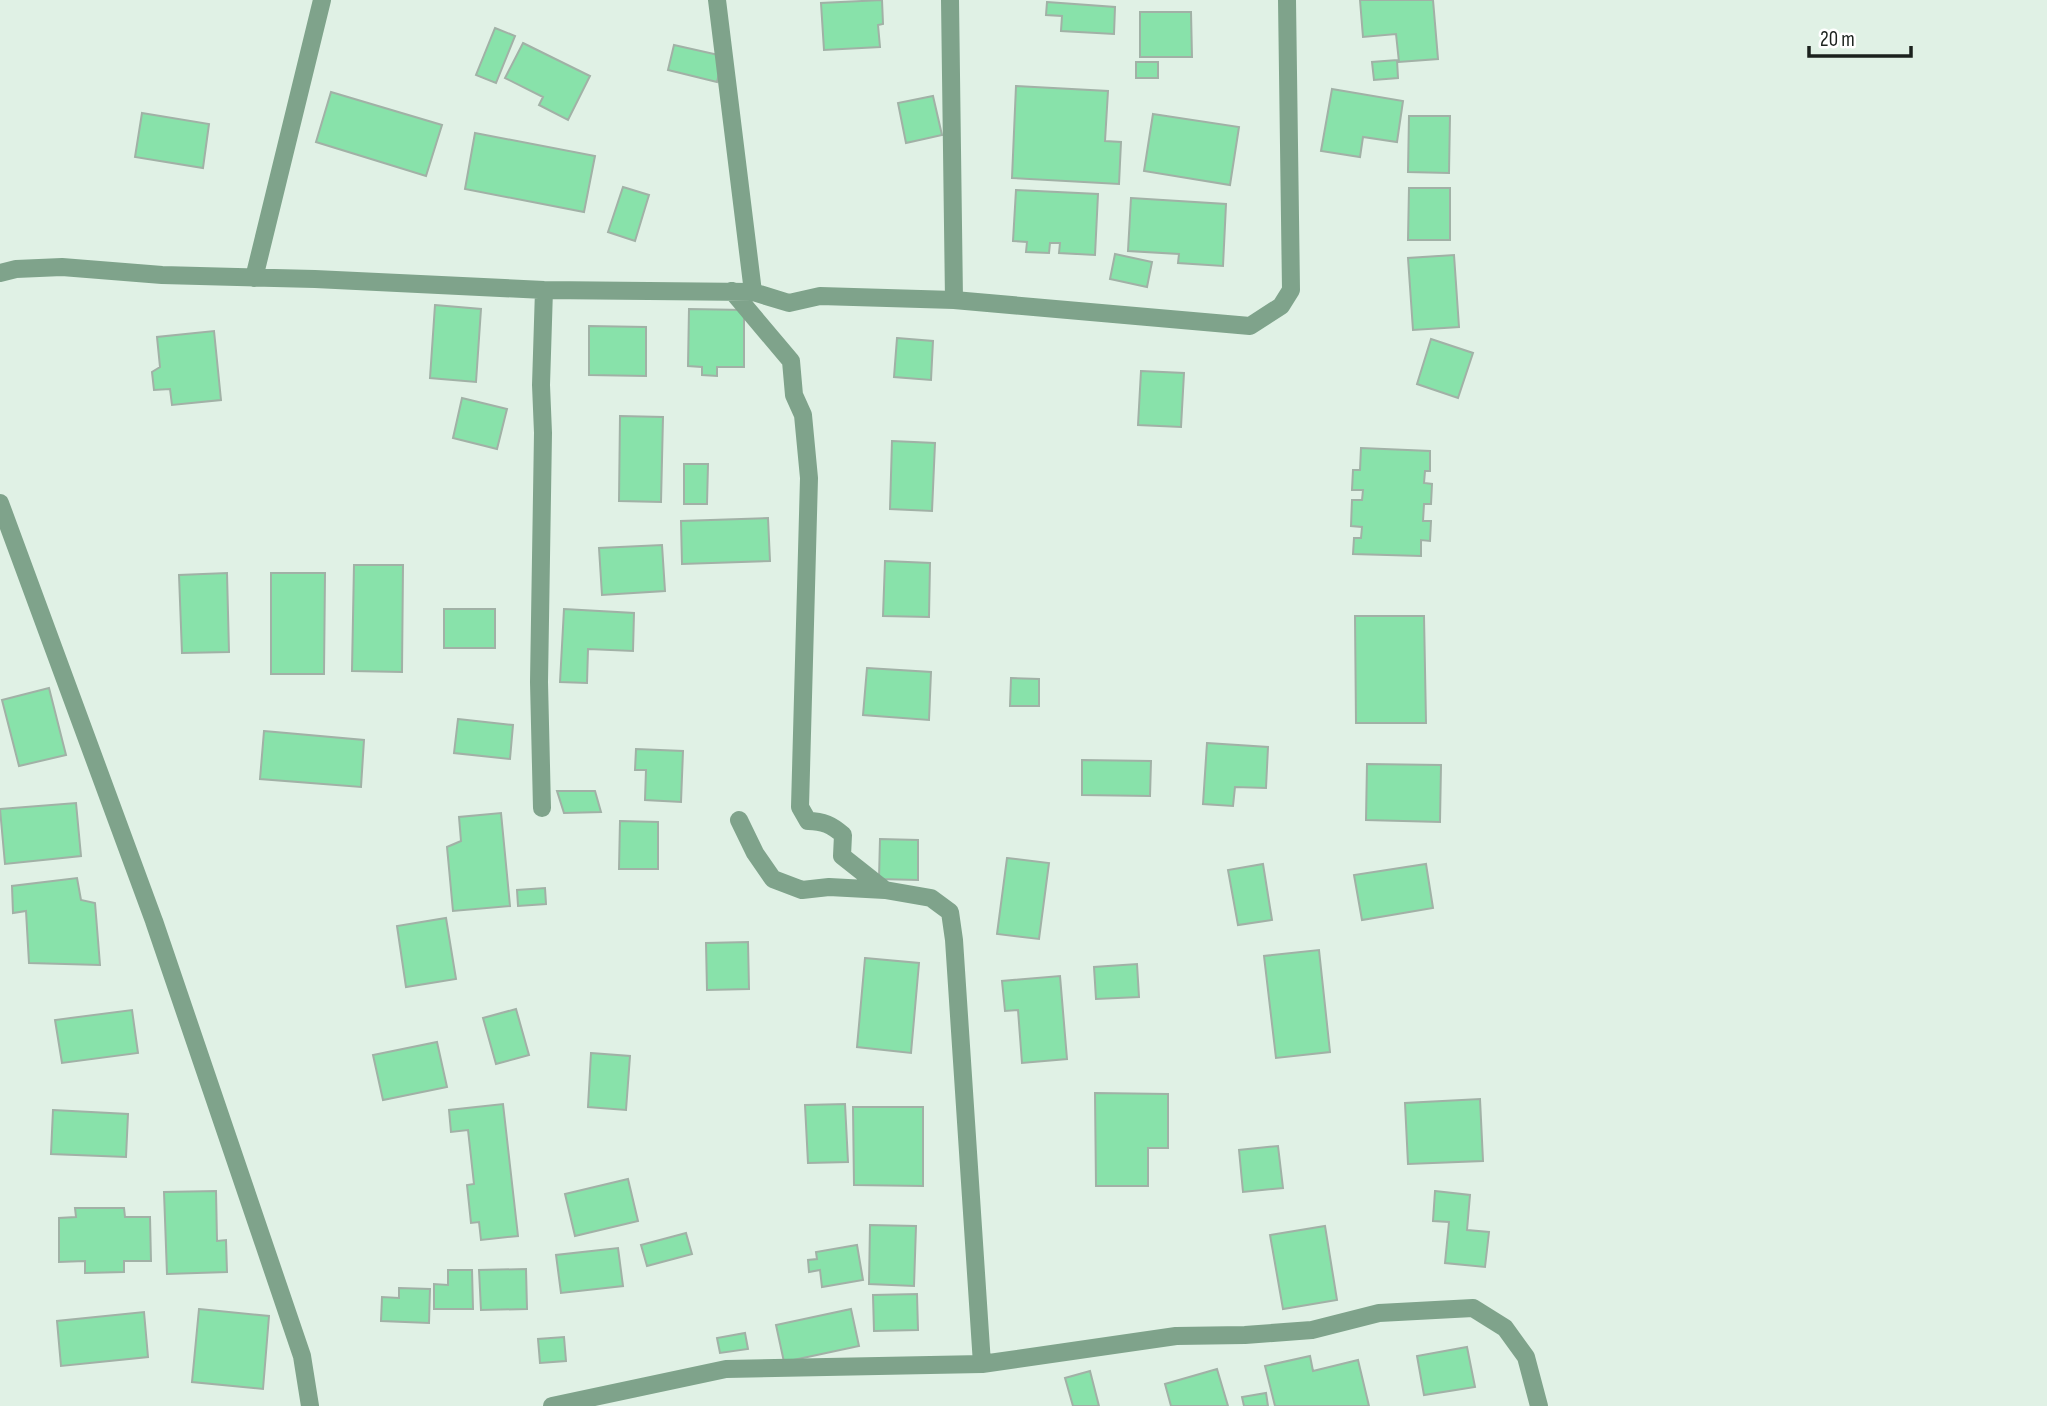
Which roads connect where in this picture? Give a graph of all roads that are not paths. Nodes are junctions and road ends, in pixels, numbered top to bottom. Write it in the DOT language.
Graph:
graph roads {
  1 [pos="322,0"];
  2 [pos="717,0"];
  3 [pos="950,0"];
  4 [pos="1287,0"];
  5 [pos="0,273"];
  6 [pos="254,278"];
  7 [pos="544,290"];
  8 [pos="732,291"];
  9 [pos="753,292"];
  10 [pos="954,300"];
  11 [pos="0,503"];
  12 [pos="542,808"];
  13 [pos="739,820"];
  14 [pos="885,891"];
  15 [pos="982,1364"];
  16 [pos="310,1406"];
  17 [pos="552,1406"];
  18 [pos="1539,1406"];
  1 -- 6 [label="street"];
  2 -- 9 [label="street"];
  3 -- 10 [label="street"];
  4 -- 10 [label="street"];
  5 -- 6 [label="street"];
  6 -- 7 [label="street"];
  7 -- 8 [label="street"];
  7 -- 12 [label="street"];
  8 -- 9 [label="street"];
  8 -- 14 [label="street"];
  9 -- 10 [label="street"];
  11 -- 16 [label="street"];
  13 -- 14 [label="street"];
  14 -- 15 [label="street"];
  15 -- 17 [label="street"];
  15 -- 18 [label="street"];
}
